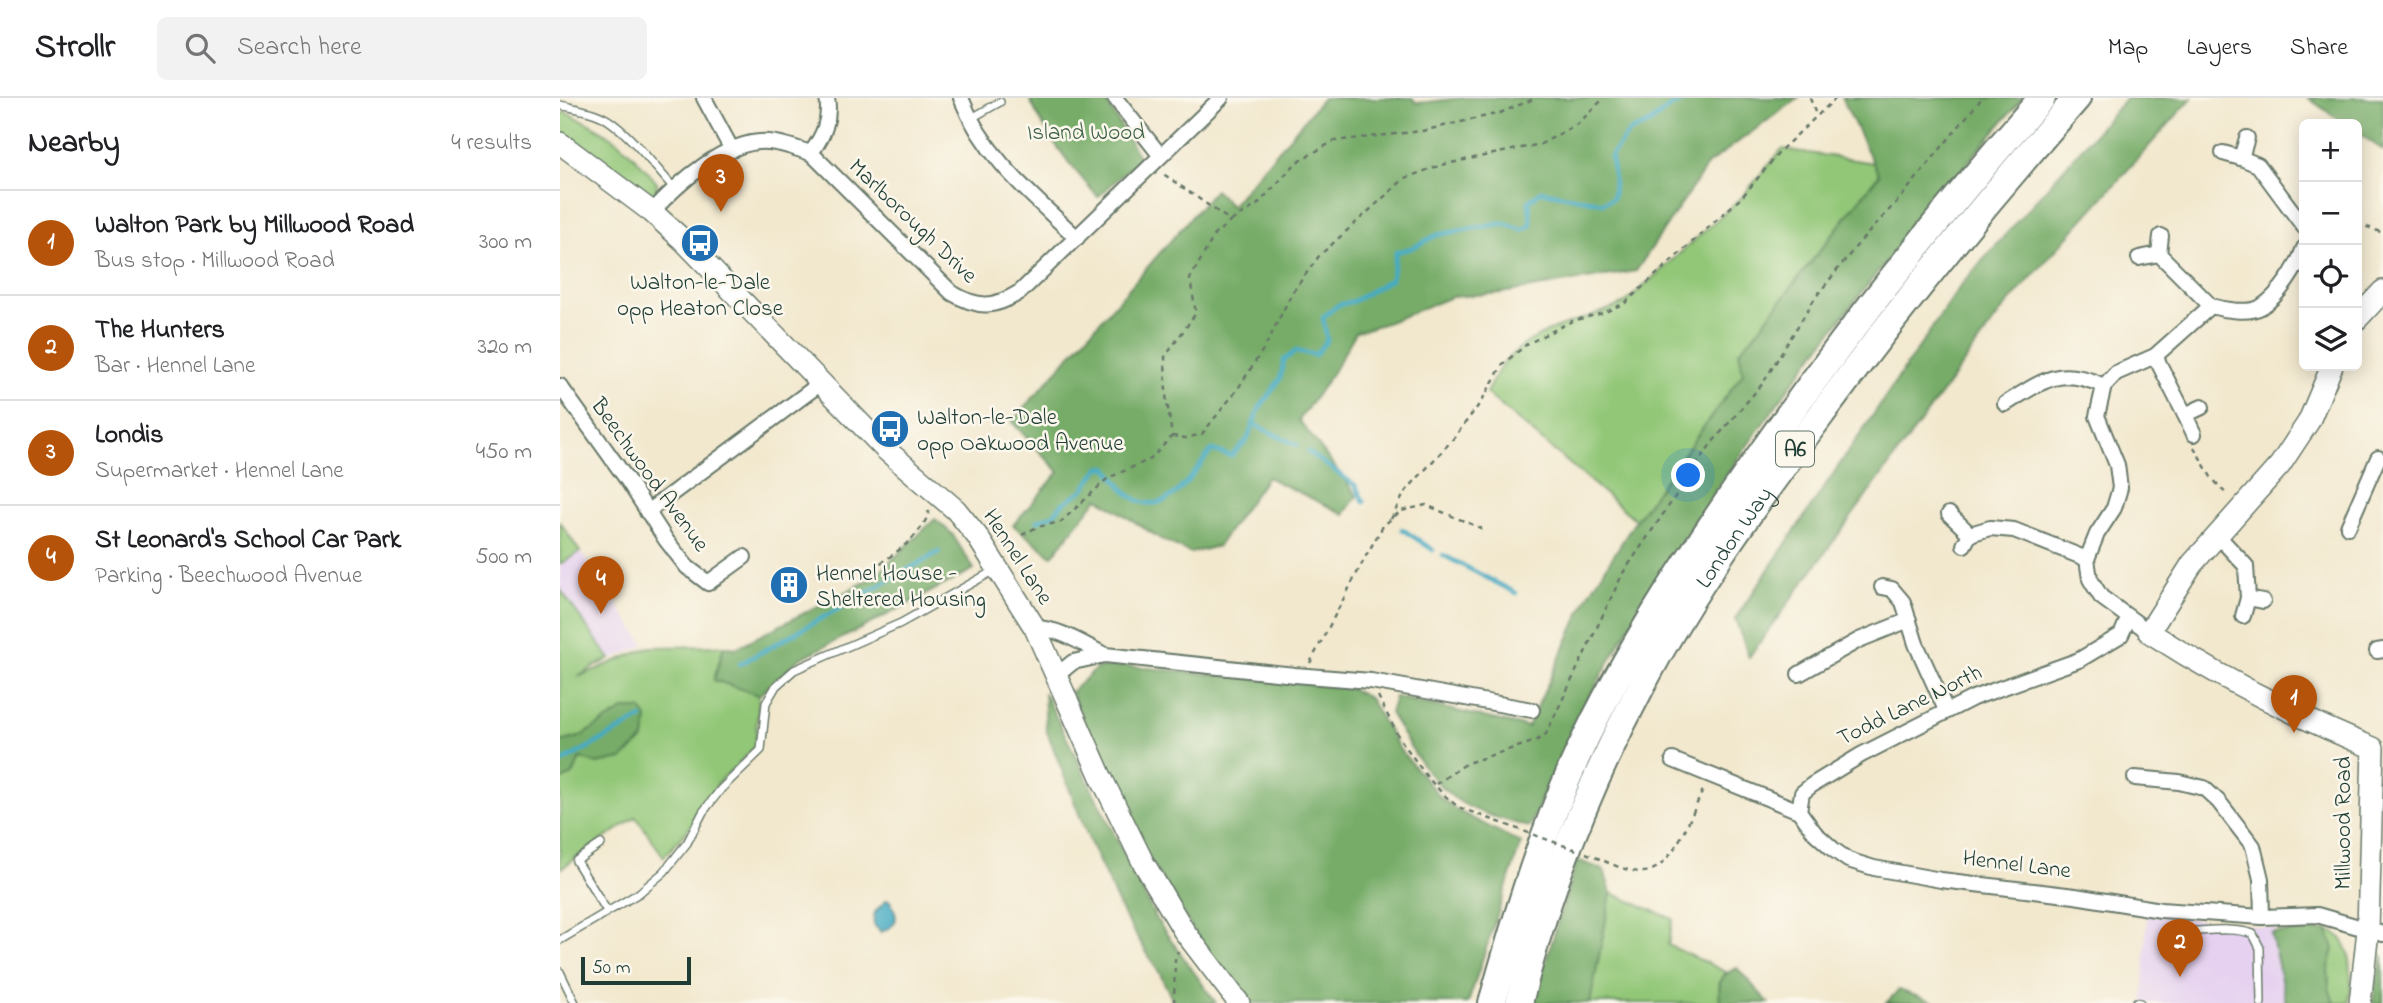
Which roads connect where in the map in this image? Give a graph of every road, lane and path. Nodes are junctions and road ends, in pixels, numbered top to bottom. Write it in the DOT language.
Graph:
graph roads {
  1 [pos="704,98"];
  2 [pos="827,98"];
  3 [pos="961,98"];
  4 [pos="1115,98"];
  5 [pos="1221,98"];
  6 [pos="1536,98"];
  7 [pos="1604,98"];
  8 [pos="1810,98"];
  9 [pos="1836,98"];
  10 [pos="1982,98"];
  11 [pos="2042,98"];
  12 [pos="2077,98"];
  13 [pos="1000,102"];
  14 [pos="560,105"];
  15 [pos="1816,116"];
  16 [pos="970,120"];
  17 [pos="2247,138"];
  18 [pos="560,143"];
  19 [pos="732,150"];
  20 [pos="811,153"];
  21 [pos="2223,153"];
  22 [pos="1160,155"];
  23 [pos="2241,158"];
  24 [pos="674,188"];
  25 [pos="652,212"];
  26 [pos="2299,220"];
  27 [pos="1231,221"];
  28 [pos="2362,225"];
  29 [pos="2383,233"];
  30 [pos="2161,236"];
  31 [pos="1077,238"];
  32 [pos="2159,254"];
  33 [pos="2139,258"];
  34 [pos="2299,263"];
  35 [pos="2383,291"];
  36 [pos="2211,306"];
  37 [pos="2362,314"];
  38 [pos="2155,356"];
  39 [pos="2330,371"];
  40 [pos="821,383"];
  41 [pos="560,386"];
  42 [pos="2104,386"];
  43 [pos="2005,404"];
  44 [pos="2202,407"];
  45 [pos="2185,415"];
  46 [pos="2194,433"];
  47 [pos="1172,436"];
  48 [pos="2381,455"];
  49 [pos="933,491"];
  50 [pos="2244,507"];
  51 [pos="647,512"];
  52 [pos="1949,514"];
  53 [pos="1391,519"];
  54 [pos="2348,527"];
  55 [pos="1483,529"];
  56 [pos="1023,536"];
  57 [pos="2218,536"];
  58 [pos="744,557"];
  59 [pos="2087,559"];
  60 [pos="999,568"];
  61 [pos="872,569"];
  62 [pos="1882,587"];
  63 [pos="2242,616"];
  64 [pos="2128,619"];
  65 [pos="1909,620"];
  66 [pos="1035,628"];
  67 [pos="2148,632"];
  68 [pos="1105,656"];
  69 [pos="1799,674"];
  70 [pos="1057,675"];
  71 [pos="1304,676"];
  72 [pos="1371,681"];
  73 [pos="1532,710"];
  74 [pos="1946,710"];
  75 [pos="2378,750"];
  76 [pos="1673,760"];
  77 [pos="1711,776"];
  78 [pos="2135,778"];
  79 [pos="1436,784"];
  80 [pos="1799,811"];
  81 [pos="2377,823"];
  82 [pos="601,844"];
  83 [pos="607,911"];
  84 [pos="2262,917"];
  85 [pos="1184,931"];
  86 [pos="2176,932"];
  87 [pos="2375,932"];
  88 [pos="560,940"];
  89 [pos="560,972"];
  90 [pos="575,1003"];
  91 [pos="1174,1003"];
  92 [pos="1238,1003"];
  93 [pos="1492,1003"];
  94 [pos="1519,1003"];
  95 [pos="2261,1003"];
  96 [pos="2360,1003"];
  1 -- 19 [label="street"];
  2 -- 20 [label="street"];
  3 -- 16 [label="street"];
  4 -- 22 [label="street"];
  5 -- 22 [label="street, Marlborough Drive"];
  6 -- 27 [label="path"];
  7 -- 47 [label="path"];
  8 -- 15 [label="path"];
  9 -- 15 [label="path"];
  10 -- 79 [label="path"];
  11 -- 93 [label="highway, London Way / A6"];
  12 -- 94 [label="highway, London Way / A6"];
  13 -- 16 [label="lane"];
  14 -- 24 [label="lane"];
  15 -- 53 [label="path"];
  16 -- 31 [label="street"];
  17 -- 23 [label="street"];
  18 -- 25 [label="main road, Hennel Lane"];
  19 -- 20 [label="street, Marlborough Drive"];
  19 -- 24 [label="street, Marlborough Drive"];
  20 -- 31 [label="street, Marlborough Drive"];
  21 -- 23 [label="street"];
  22 -- 27 [label="path"];
  22 -- 31 [label="street, Marlborough Drive"];
  23 -- 26 [label="street"];
  24 -- 25 [label="street, Marlborough Drive"];
  25 -- 40 [label="main road, Hennel Lane"];
  27 -- 47 [label="path"];
  28 -- 29 [label="path"];
  30 -- 32 [label="street"];
  32 -- 33 [label="street"];
  32 -- 36 [label="street"];
  34 -- 36 [label="street"];
  35 -- 37 [label="main road"];
  36 -- 38 [label="street"];
  38 -- 42 [label="street"];
  38 -- 45 [label="street"];
  39 -- 50 [label="main road"];
  40 -- 49 [label="main road, Hennel Lane"];
  40 -- 51 [label="street"];
  41 -- 51 [label="street, Beechwood Avenue"];
  42 -- 43 [label="street"];
  42 -- 59 [label="street"];
  44 -- 45 [label="street"];
  45 -- 46 [label="street"];
  46 -- 50 [label="path"];
  47 -- 56 [label="path"];
  48 -- 54 [label="street"];
  49 -- 60 [label="main road, Hennel Lane"];
  49 -- 61 [label="path"];
  50 -- 57 [label="main road"];
  51 -- 58 [label="street, Beechwood Avenue"];
  52 -- 59 [label="street"];
  53 -- 55 [label="path"];
  53 -- 71 [label="path"];
  57 -- 63 [label="street"];
  57 -- 67 [label="main road"];
  59 -- 64 [label="street, Millwood Road"];
  60 -- 66 [label="main road, Hennel Lane"];
  60 -- 83 [label="lane"];
  62 -- 65 [label="street"];
  64 -- 67 [label="street, Millwood Road"];
  64 -- 74 [label="street, Todd Lane North"];
  65 -- 69 [label="street"];
  65 -- 74 [label="street"];
  66 -- 68 [label="street, Hennel Lane"];
  66 -- 70 [label="main road, Hennel Lane"];
  67 -- 75 [label="main road, Millwood Road"];
  68 -- 70 [label="street, Hennel Lane"];
  68 -- 71 [label="street, Hennel Lane"];
  70 -- 85 [label="main road, Hennel Lane"];
  71 -- 72 [label="street, Hennel Lane"];
  72 -- 73 [label="street, Hennel Lane"];
  72 -- 79 [label="path"];
  74 -- 80 [label="street, Todd Lane North"];
  75 -- 81 [label="main road, Millwood Road"];
  76 -- 77 [label="street, Hennel Lane"];
  77 -- 79 [label="path, bridge"];
  77 -- 80 [label="street, Hennel Lane"];
  78 -- 84 [label="street"];
  80 -- 84 [label="street, Hennel Lane"];
  81 -- 87 [label="main road, Millwood Road"];
  82 -- 83 [label="lane"];
  83 -- 88 [label="lane"];
  84 -- 87 [label="street, Hennel Lane"];
  85 -- 91 [label="path"];
  85 -- 92 [label="main road, Hennel Lane"];
  86 -- 95 [label="lane"];
  87 -- 96 [label="main road, Millwood Road"];
  89 -- 90 [label="lane"];
}
